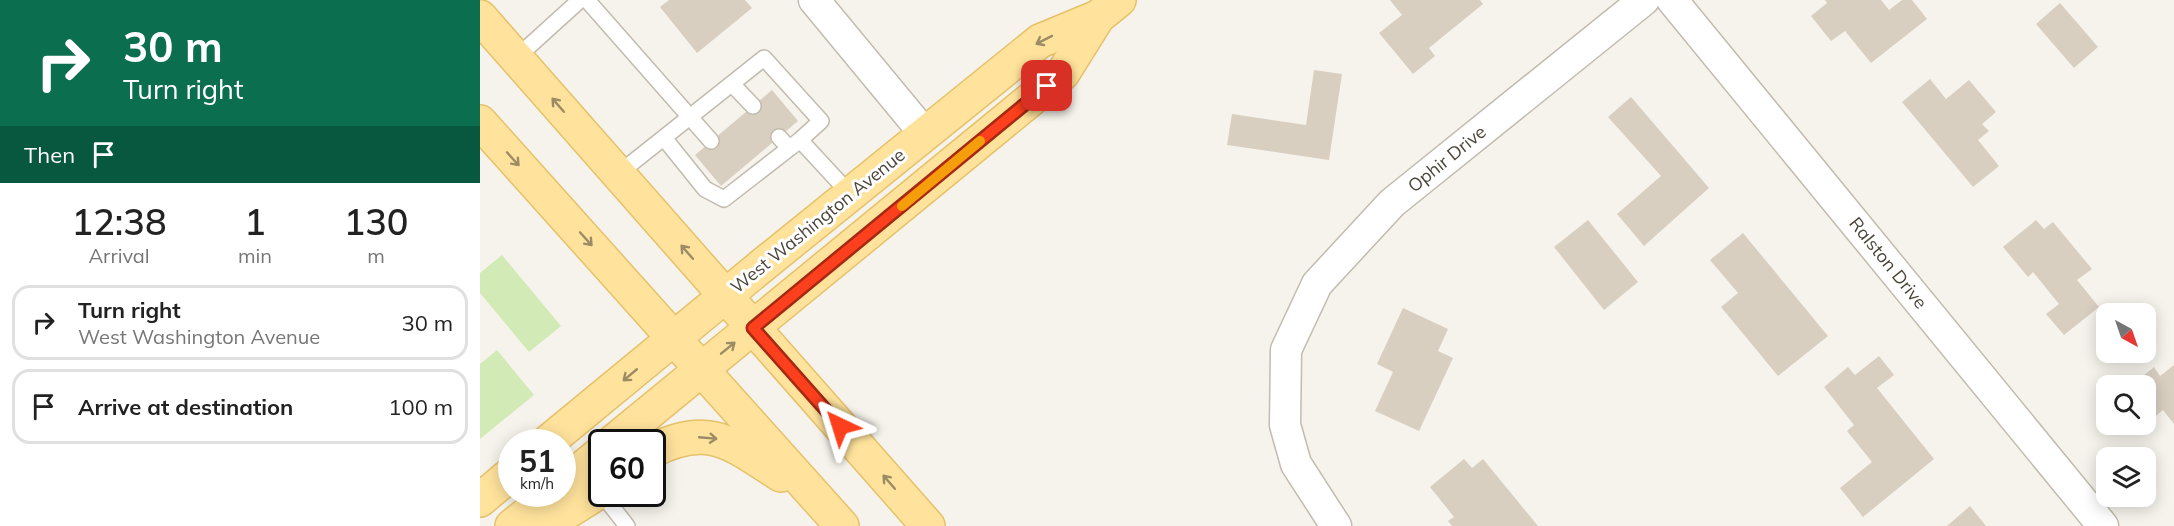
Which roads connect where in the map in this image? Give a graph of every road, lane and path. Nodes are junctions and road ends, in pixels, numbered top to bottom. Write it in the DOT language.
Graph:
graph roads {
  1 [pos="580,0"];
  2 [pos="587,0"];
  3 [pos="814,0"];
  4 [pos="1644,0"];
  5 [pos="1672,0"];
  6 [pos="1108,9"];
  7 [pos="480,17"];
  8 [pos="516,58"];
  9 [pos="732,84"];
  10 [pos="753,106"];
  11 [pos="690,117"];
  12 [pos="480,122"];
  13 [pos="924,134"];
  14 [pos="664,138"];
  15 [pos="711,141"];
  16 [pos="790,142"];
  17 [pos="618,174"];
  18 [pos="850,195"];
  19 [pos="726,296"];
  20 [pos="753,328"];
  21 [pos="675,337"];
  22 [pos="702,369"];
  23 [pos="564,429"];
  24 [pos="630,429"];
  25 [pos="666,444"];
  26 [pos="588,463"];
  27 [pos="576,473"];
  28 [pos="498,485"];
  29 [pos="816,497"];
  30 [pos="480,500"];
  31 [pos="588,500"];
  32 [pos="536,507"];
  33 [pos="612,507"];
  34 [pos="512,526"];
  35 [pos="545,526"];
  36 [pos="627,526"];
  37 [pos="842,526"];
  38 [pos="928,526"];
  39 [pos="1336,526"];
  40 [pos="2103,526"];
  1 -- 8 [label="lane"];
  2 -- 11 [label="lane"];
  3 -- 13 [label="street"];
  4 -- 39 [label="street, Ophir Drive"];
  5 -- 40 [label="street, Ralston Drive"];
  6 -- 13 [label="main road, West Washington Avenue, one-way"];
  6 -- 20 [label="main road, West Washington Avenue"];
  7 -- 8 [label="main road"];
  17 -- 8 [label="main road, one-way"];
  9 -- 10 [label="lane"];
  9 -- 11 [label="lane"];
  9 -- 16 [label="lane"];
  11 -- 14 [label="lane"];
  11 -- 15 [label="lane"];
  12 -- 21 [label="main road, one-way"];
  13 -- 18 [label="main road, West Washington Avenue"];
  14 -- 16 [label="lane"];
  14 -- 17 [label="lane"];
  16 -- 18 [label="lane"];
  19 -- 17 [label="main road, one-way"];
  18 -- 19 [label="main road, West Washington Avenue"];
  19 -- 20 [label="main road"];
  19 -- 21 [label="main road, West Washington Avenue"];
  22 -- 20 [label="main road, West Washington Avenue, one-way"];
  38 -- 20 [label="main road, one-way"];
  21 -- 22 [label="main road"];
  21 -- 23 [label="main road, West Washington Avenue, one-way"];
  22 -- 24 [label="main road, West Washington Avenue"];
  22 -- 29 [label="main road"];
  25 -- 29 [label="main road, one-way"];
  26 -- 27 [label="main road"];
  28 -- 30 [label="main road"];
  29 -- 37 [label="main road"];
  31 -- 35 [label="main road"];
  32 -- 34 [label="main road"];
  33 -- 36 [label="lane"];
}
